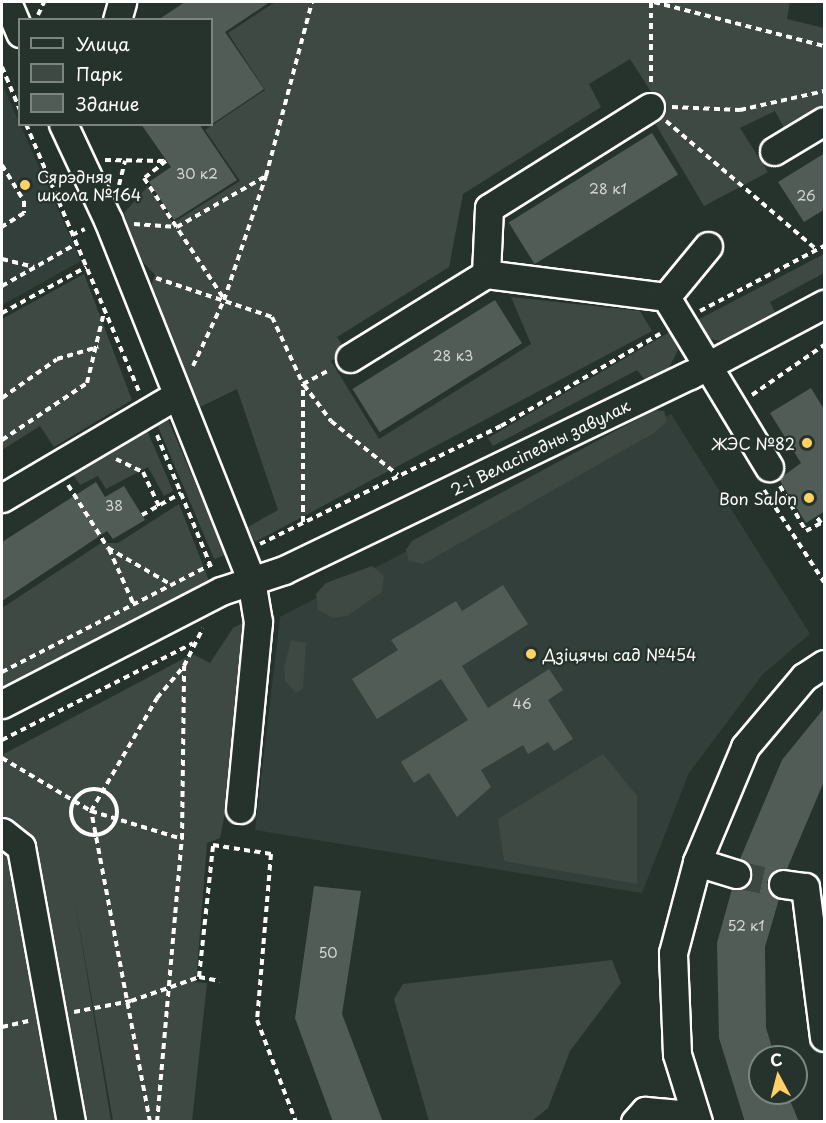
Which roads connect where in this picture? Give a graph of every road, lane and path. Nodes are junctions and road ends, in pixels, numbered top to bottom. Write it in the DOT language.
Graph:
graph roads {
  1 [pos="44,2"];
  2 [pos="122,2"];
  3 [pos="312,2"];
  4 [pos="652,2"];
  5 [pos="5,4"];
  6 [pos="38,18"];
  7 [pos="118,18"];
  8 [pos="18,29"];
  9 [pos="825,46"];
  10 [pos="2,67"];
  11 [pos="652,80"];
  12 [pos="825,90"];
  13 [pos="18,105"];
  14 [pos="650,106"];
  15 [pos="825,121"];
  16 [pos="27,126"];
  17 [pos="64,126"];
  18 [pos="774,151"];
  19 [pos="92,160"];
  20 [pos="2,165"];
  21 [pos="266,176"];
  22 [pos="130,224"];
  23 [pos="2,227"];
  24 [pos="177,227"];
  25 [pos="76,244"];
  26 [pos="708,246"];
  27 [pos="825,246"];
  28 [pos="817,250"];
  29 [pos="2,259"];
  30 [pos="34,267"];
  31 [pos="86,267"];
  32 [pos="486,274"];
  33 [pos="151,276"];
  34 [pos="2,286"];
  35 [pos="666,297"];
  36 [pos="224,300"];
  37 [pos="825,304"];
  38 [pos="105,311"];
  39 [pos="2,314"];
  40 [pos="681,321"];
  41 [pos="825,345"];
  42 [pos="98,347"];
  43 [pos="350,358"];
  44 [pos="708,366"];
  45 [pos="315,378"];
  46 [pos="303,384"];
  47 [pos="177,395"];
  48 [pos="752,395"];
  49 [pos="2,398"];
  50 [pos="147,412"];
  51 [pos="2,440"];
  52 [pos="88,447"];
  53 [pos="56,466"];
  54 [pos="769,467"];
  55 [pos="398,475"];
  56 [pos="181,493"];
  57 [pos="2,498"];
  58 [pos="159,506"];
  59 [pos="142,515"];
  60 [pos="303,522"];
  61 [pos="257,546"];
  62 [pos="108,548"];
  63 [pos="210,565"];
  64 [pos="216,580"];
  65 [pos="251,580"];
  66 [pos="170,584"];
  67 [pos="133,603"];
  68 [pos="210,618"];
  69 [pos="193,643"];
  70 [pos="825,664"];
  71 [pos="184,666"];
  72 [pos="2,672"];
  73 [pos="2,704"];
  74 [pos="2,740"];
  75 [pos="2,758"];
  76 [pos="100,789"];
  77 [pos="72,802"];
  78 [pos="240,809"];
  79 [pos="91,812"];
  80 [pos="116,820"];
  81 [pos="2,832"];
  82 [pos="96,836"];
  83 [pos="182,838"];
  84 [pos="697,862"];
  85 [pos="736,874"];
  86 [pos="804,887"];
  87 [pos="199,977"];
  88 [pos="220,981"];
  89 [pos="166,987"];
  90 [pos="131,1001"];
  91 [pos="93,1008"];
  92 [pos="15,1024"];
  93 [pos="2,1027"];
  94 [pos="825,1037"];
  95 [pos="695,1118"];
  96 [pos="71,1122"];
  97 [pos="150,1122"];
  98 [pos="158,1122"];
  99 [pos="296,1122"];
  100 [pos="635,1122"];
  1 -- 6 [label="path"];
  2 -- 7 [label="street"];
  3 -- 21 [label="path"];
  4 -- 9 [label="path"];
  4 -- 11 [label="path"];
  5 -- 8 [label="street"];
  10 -- 13 [label="path"];
  12 -- 14 [label="path"];
  14 -- 28 [label="path"];
  14 -- 32 [label="street"];
  15 -- 18 [label="street"];
  16 -- 25 [label="path"];
  17 -- 47 [label="street"];
  19 -- 24 [label="path"];
  20 -- 23 [label="path"];
  21 -- 24 [label="path"];
  21 -- 36 [label="path"];
  22 -- 24 [label="path"];
  24 -- 36 [label="path"];
  25 -- 30 [label="path"];
  25 -- 31 [label="path"];
  26 -- 35 [label="street"];
  27 -- 28 [label="path"];
  28 -- 40 [label="path"];
  29 -- 30 [label="path"];
  30 -- 34 [label="path"];
  31 -- 38 [label="path"];
  31 -- 39 [label="path"];
  32 -- 35 [label="street"];
  32 -- 43 [label="street"];
  33 -- 36 [label="path"];
  35 -- 40 [label="street"];
  36 -- 46 [label="path"];
  36 -- 47 [label="path"];
  37 -- 44 [label="street, 2-і Веласіпедны завулак"];
  38 -- 42 [label="path"];
  38 -- 50 [label="path"];
  40 -- 44 [label="street"];
  40 -- 55 [label="path"];
  41 -- 48 [label="path"];
  42 -- 49 [label="path"];
  42 -- 51 [label="path"];
  44 -- 54 [label="street"];
  44 -- 65 [label="street, 2-і Веласіпедны завулак"];
  45 -- 46 [label="path"];
  46 -- 55 [label="path"];
  46 -- 60 [label="path"];
  47 -- 50 [label="street"];
  47 -- 65 [label="street"];
  50 -- 52 [label="street"];
  50 -- 56 [label="path"];
  52 -- 53 [label="street"];
  52 -- 58 [label="path"];
  53 -- 57 [label="street"];
  53 -- 62 [label="path"];
  55 -- 60 [label="path"];
  56 -- 58 [label="path"];
  56 -- 63 [label="path"];
  58 -- 59 [label="path"];
  60 -- 61 [label="path"];
  62 -- 66 [label="path"];
  62 -- 67 [label="path"];
  63 -- 64 [label="path"];
  63 -- 66 [label="path"];
  65 -- 73 [label="street, 2-і Веласіпедны завулак"];
  65 -- 78 [label="street"];
  66 -- 67 [label="path"];
  67 -- 72 [label="path"];
  68 -- 69 [label="path"];
  69 -- 71 [label="path"];
  69 -- 74 [label="path"];
  70 -- 84 [label="street"];
  71 -- 76 [label="path"];
  71 -- 83 [label="path"];
  75 -- 77 [label="path"];
  76 -- 77 [label="path"];
  76 -- 79 [label="path"];
  76 -- 80 [label="path"];
  77 -- 79 [label="path"];
  77 -- 82 [label="path"];
  79 -- 80 [label="path"];
  79 -- 82 [label="path"];
  80 -- 82 [label="path"];
  80 -- 83 [label="path"];
  81 -- 96 [label="street"];
  82 -- 90 [label="path"];
  83 -- 89 [label="path"];
  84 -- 85 [label="street"];
  84 -- 95 [label="street"];
  86 -- 94 [label="street"];
  87 -- 88 [label="path"];
  87 -- 89 [label="path"];
  87 -- 99 [label="path"];
  89 -- 90 [label="path"];
  89 -- 98 [label="path"];
  90 -- 91 [label="path"];
  90 -- 97 [label="path"];
  92 -- 93 [label="path"];
  95 -- 100 [label="street"];
}
